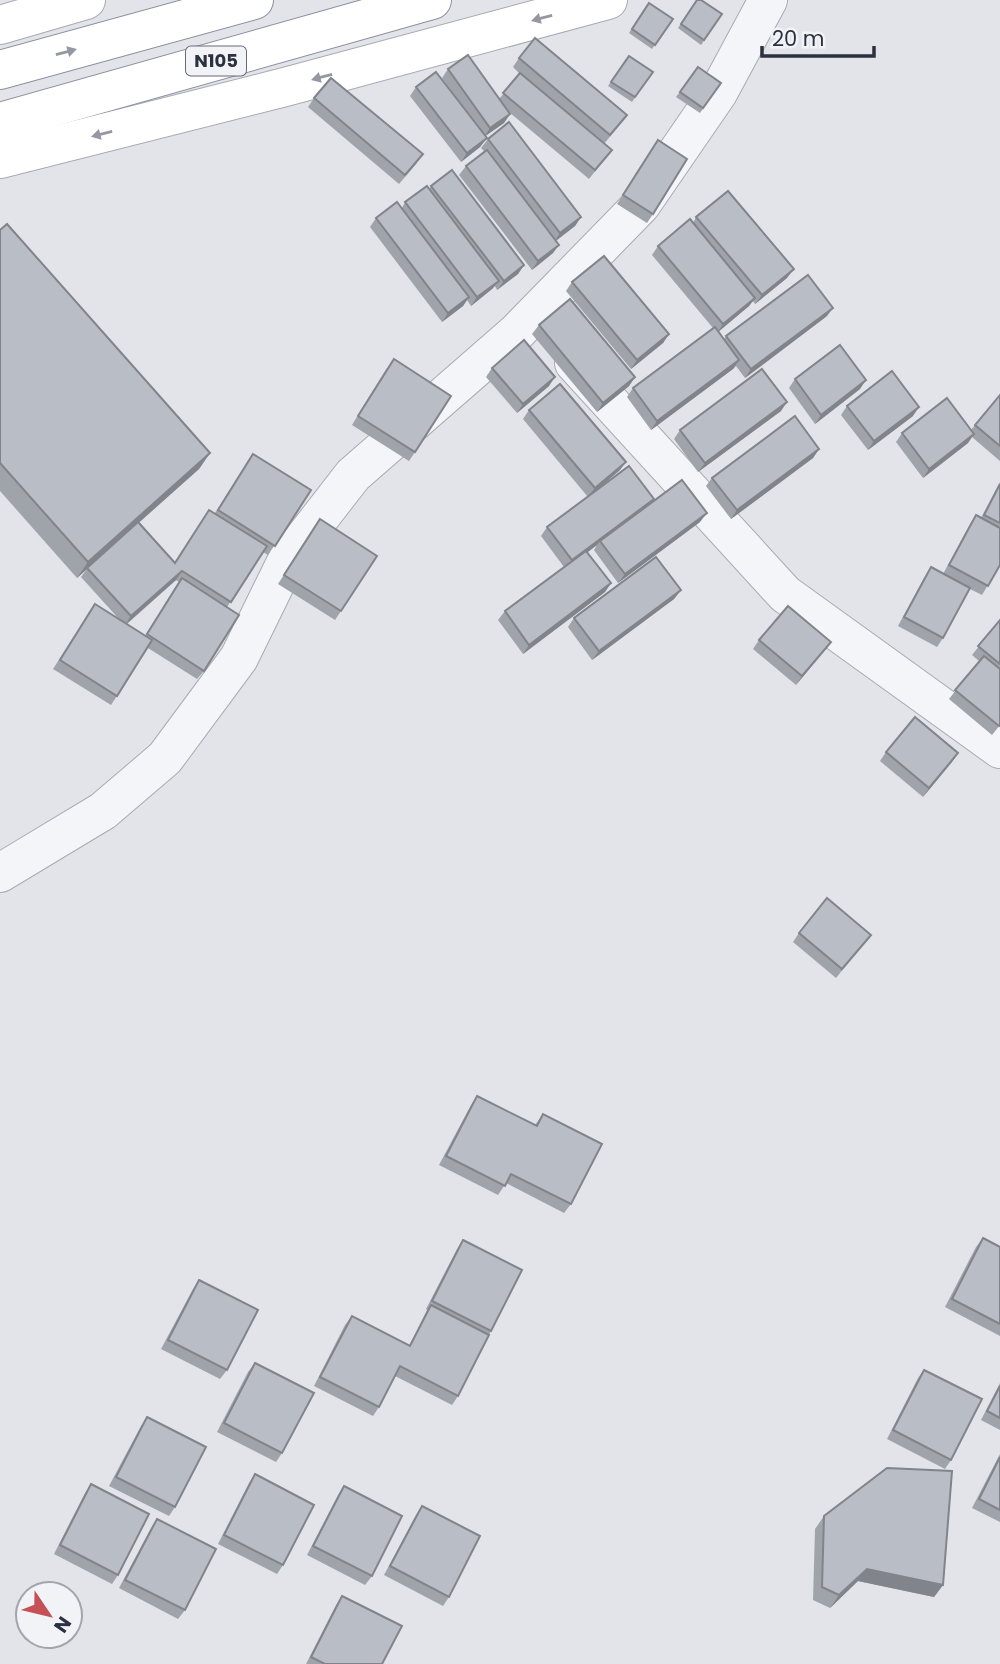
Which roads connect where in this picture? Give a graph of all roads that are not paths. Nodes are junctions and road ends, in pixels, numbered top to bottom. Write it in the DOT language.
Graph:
graph roads {
  1 [pos="86,0"];
  2 [pos="254,0"];
  3 [pos="432,0"];
  4 [pos="608,0"];
  5 [pos="768,0"];
  6 [pos="0,25"];
  7 [pos="0,70"];
  8 [pos="0,122"];
  9 [pos="0,159"];
  10 [pos="532,317"];
  11 [pos="1000,749"];
  12 [pos="0,873"];
  1 -- 6 [label="main road"];
  7 -- 2 [label="main road, N105, one-way"];
  3 -- 8 [label="main road, N105"];
  4 -- 9 [label="main road, one-way"];
  5 -- 10 [label="street"];
  10 -- 11 [label="street"];
  10 -- 12 [label="street"];
}
